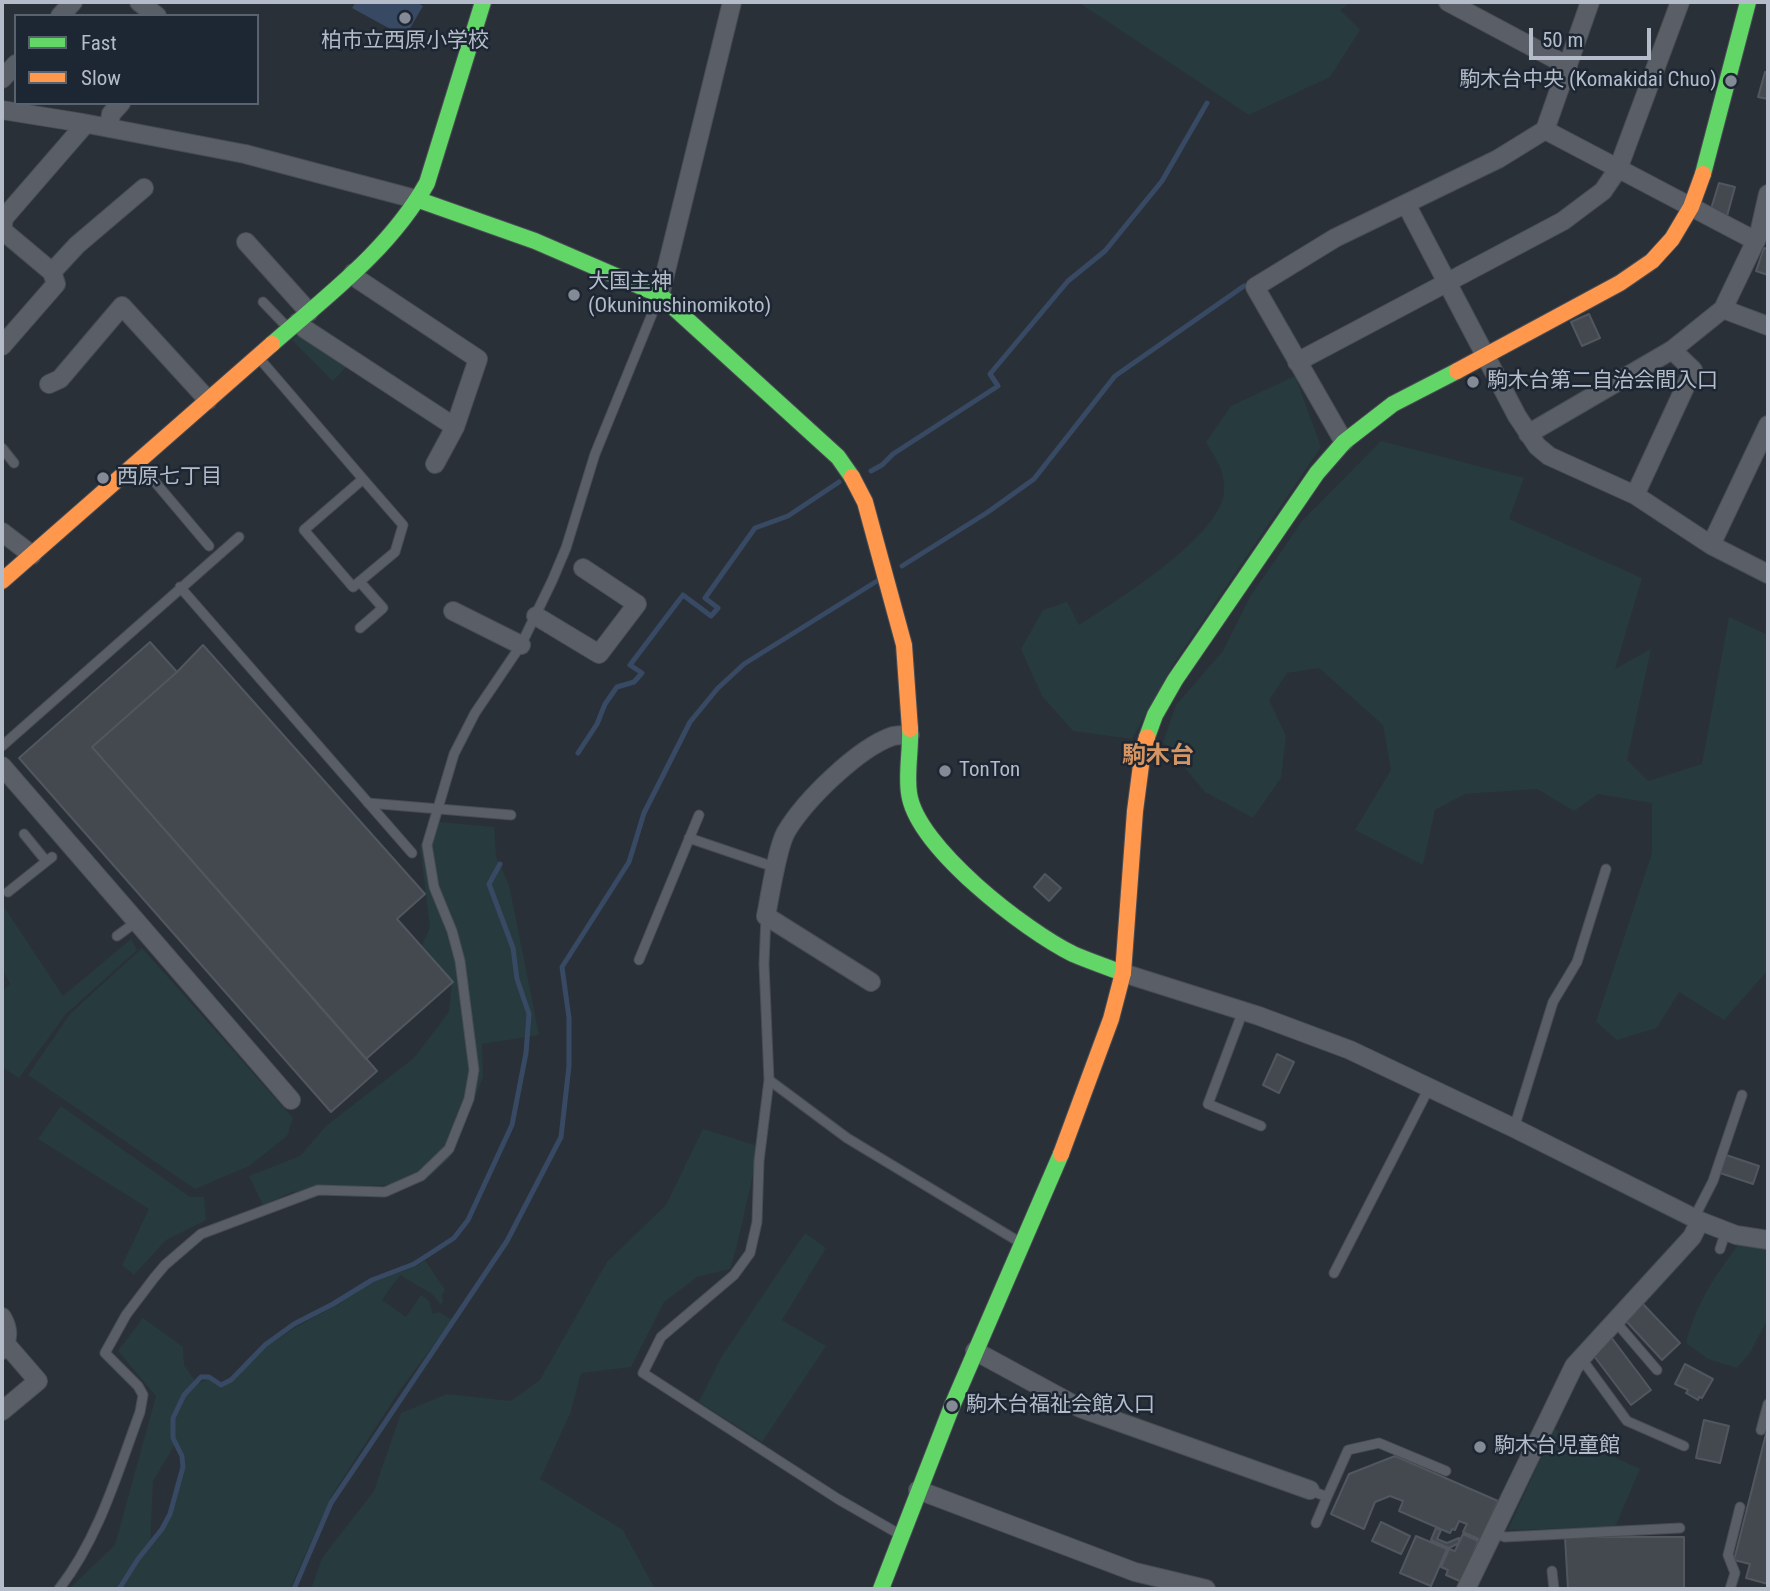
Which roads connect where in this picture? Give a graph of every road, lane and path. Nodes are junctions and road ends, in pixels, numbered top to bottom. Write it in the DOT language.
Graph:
graph roads {
  1 [pos="139,2"];
  2 [pos="483,2"];
  3 [pos="732,2"];
  4 [pos="1448,2"];
  5 [pos="1590,2"];
  6 [pos="1680,2"];
  7 [pos="1748,2"];
  8 [pos="154,14"];
  9 [pos="14,66"];
  10 [pos="1568,66"];
  11 [pos="2,79"];
  12 [pos="119,105"];
  13 [pos="2,110"];
  14 [pos="46,110"];
  15 [pos="83,123"];
  16 [pos="109,128"];
  17 [pos="1545,130"];
  18 [pos="1618,169"];
  19 [pos="144,188"];
  20 [pos="1768,194"];
  21 [pos="419,200"];
  22 [pos="1406,204"];
  23 [pos="1691,207"];
  24 [pos="2,230"];
  25 [pos="1756,241"];
  26 [pos="246,242"];
  27 [pos="52,272"];
  28 [pos="354,273"];
  29 [pos="1446,282"];
  30 [pos="660,295"];
  31 [pos="263,302"];
  32 [pos="1723,309"];
  33 [pos="299,321"];
  34 [pos="1768,326"];
  35 [pos="2,346"];
  36 [pos="1672,350"];
  37 [pos="1487,356"];
  38 [pos="257,357"];
  39 [pos="1297,362"];
  40 [pos="49,384"];
  41 [pos="208,400"];
  42 [pos="1768,425"];
  43 [pos="455,427"];
  44 [pos="1528,434"];
  45 [pos="1344,442"];
  46 [pos="2,447"];
  47 [pos="138,462"];
  48 [pos="14,463"];
  49 [pos="435,464"];
  50 [pos="363,479"];
  51 [pos="1634,495"];
  52 [pos="2,532"];
  53 [pos="239,537"];
  54 [pos="1711,545"];
  55 [pos="209,546"];
  56 [pos="32,555"];
  57 [pos="583,568"];
  58 [pos="1768,574"];
  59 [pos="2,581"];
  60 [pos="360,582"];
  61 [pos="180,587"];
  62 [pos="453,611"];
  63 [pos="536,616"];
  64 [pos="360,628"];
  65 [pos="521,645"];
  66 [pos="909,735"];
  67 [pos="2,747"];
  68 [pos="2,766"];
  69 [pos="368,803"];
  70 [pos="438,810"];
  71 [pos="510,815"];
  72 [pos="699,815"];
  73 [pos="24,834"];
  74 [pos="689,838"];
  75 [pos="412,853"];
  76 [pos="777,868"];
  77 [pos="1606,869"];
  78 [pos="8,892"];
  79 [pos="766,916"];
  80 [pos="136,922"];
  81 [pos="117,936"];
  82 [pos="639,960"];
  83 [pos="1123,973"];
  84 [pos="871,982"];
  85 [pos="1243,1011"];
  86 [pos="769,1080"];
  87 [pos="1429,1088"];
  88 [pos="1742,1095"];
  89 [pos="291,1100"];
  90 [pos="1261,1126"];
  91 [pos="1514,1128"];
  92 [pos="1697,1220"];
  93 [pos="1768,1240"];
  94 [pos="1023,1244"];
  95 [pos="1334,1273"];
  96 [pos="2,1317"];
  97 [pos="1615,1321"];
  98 [pos="4,1347"];
  99 [pos="975,1351"];
  100 [pos="1581,1358"];
  101 [pos="1657,1370"];
  102 [pos="1768,1404"];
  103 [pos="2,1411"];
  104 [pos="1761,1430"];
  105 [pos="1684,1446"];
  106 [pos="1446,1471"];
  107 [pos="918,1490"];
  108 [pos="1310,1490"];
  109 [pos="1327,1497"];
  110 [pos="1740,1507"];
  111 [pos="1316,1523"];
  112 [pos="1680,1528"];
  113 [pos="1493,1533"];
  114 [pos="901,1535"];
  115 [pos="1552,1571"];
  116 [pos="59,1589"];
  117 [pos="881,1589"];
  118 [pos="1206,1589"];
  119 [pos="1466,1589"];
  120 [pos="1554,1589"];
  121 [pos="1730,1589"];
  1 -- 8 [label="street"];
  2 -- 21 [label="street"];
  3 -- 30 [label="street"];
  4 -- 10 [label="street"];
  5 -- 10 [label="street"];
  6 -- 18 [label="street"];
  7 -- 23 [label="street"];
  9 -- 11 [label="street"];
  10 -- 17 [label="street"];
  12 -- 16 [label="street"];
  13 -- 14 [label="street"];
  14 -- 15 [label="street"];
  15 -- 16 [label="street"];
  15 -- 24 [label="street"];
  16 -- 21 [label="street"];
  17 -- 18 [label="street"];
  17 -- 22 [label="street"];
  18 -- 23 [label="street"];
  18 -- 29 [label="street"];
  19 -- 27 [label="street"];
  20 -- 25 [label="street"];
  21 -- 28 [label="street"];
  21 -- 30 [label="street"];
  22 -- 29 [label="street"];
  22 -- 39 [label="street"];
  23 -- 25 [label="street"];
  23 -- 37 [label="street"];
  24 -- 27 [label="street"];
  25 -- 32 [label="street"];
  26 -- 33 [label="street"];
  27 -- 35 [label="street"];
  28 -- 33 [label="street"];
  28 -- 43 [label="street"];
  29 -- 37 [label="street"];
  29 -- 39 [label="street"];
  30 -- 63 [label="lane"];
  30 -- 66 [label="street"];
  31 -- 33 [label="lane"];
  32 -- 34 [label="street"];
  32 -- 36 [label="street"];
  33 -- 38 [label="street"];
  33 -- 43 [label="street"];
  36 -- 44 [label="street"];
  36 -- 51 [label="street"];
  37 -- 44 [label="street"];
  37 -- 45 [label="street"];
  38 -- 41 [label="street"];
  38 -- 50 [label="lane"];
  39 -- 45 [label="street"];
  40 -- 41 [label="street"];
  41 -- 47 [label="street"];
  42 -- 54 [label="street"];
  43 -- 49 [label="street"];
  44 -- 51 [label="street"];
  45 -- 83 [label="street"];
  46 -- 48 [label="lane"];
  47 -- 55 [label="lane"];
  47 -- 56 [label="street"];
  50 -- 60 [label="lane"];
  50 -- 60 [label="lane"];
  51 -- 54 [label="street"];
  52 -- 56 [label="street"];
  53 -- 61 [label="lane"];
  54 -- 58 [label="street"];
  56 -- 59 [label="street"];
  57 -- 63 [label="street"];
  60 -- 64 [label="lane"];
  61 -- 67 [label="lane"];
  61 -- 69 [label="lane"];
  62 -- 65 [label="street"];
  63 -- 65 [label="lane"];
  65 -- 70 [label="lane"];
  66 -- 76 [label="street"];
  66 -- 83 [label="street"];
  68 -- 80 [label="street"];
  69 -- 70 [label="lane"];
  69 -- 75 [label="lane"];
  70 -- 71 [label="lane"];
  70 -- 116 [label="lane"];
  72 -- 74 [label="lane"];
  73 -- 78 [label="lane"];
  74 -- 76 [label="lane"];
  74 -- 82 [label="lane"];
  76 -- 79 [label="street"];
  77 -- 91 [label="lane"];
  79 -- 84 [label="street"];
  79 -- 86 [label="lane"];
  80 -- 81 [label="lane"];
  80 -- 89 [label="street"];
  83 -- 85 [label="street"];
  83 -- 94 [label="street"];
  85 -- 87 [label="street"];
  85 -- 90 [label="lane"];
  86 -- 94 [label="lane"];
  86 -- 114 [label="lane"];
  87 -- 91 [label="street"];
  87 -- 95 [label="lane"];
  88 -- 92 [label="lane"];
  91 -- 92 [label="street"];
  92 -- 93 [label="street"];
  92 -- 97 [label="street"];
  94 -- 99 [label="street"];
  96 -- 98 [label="street"];
  97 -- 100 [label="street"];
  97 -- 101 [label="lane"];
  98 -- 103 [label="street"];
  99 -- 107 [label="street"];
  99 -- 108 [label="street"];
  100 -- 105 [label="lane"];
  100 -- 113 [label="street"];
  102 -- 104 [label="lane"];
  106 -- 109 [label="lane"];
  107 -- 114 [label="street"];
  107 -- 118 [label="street"];
  108 -- 109 [label="lane"];
  109 -- 111 [label="lane"];
  110 -- 121 [label="lane"];
  112 -- 113 [label="lane"];
  113 -- 119 [label="street"];
  114 -- 117 [label="street"];
  115 -- 120 [label="lane"];
}
